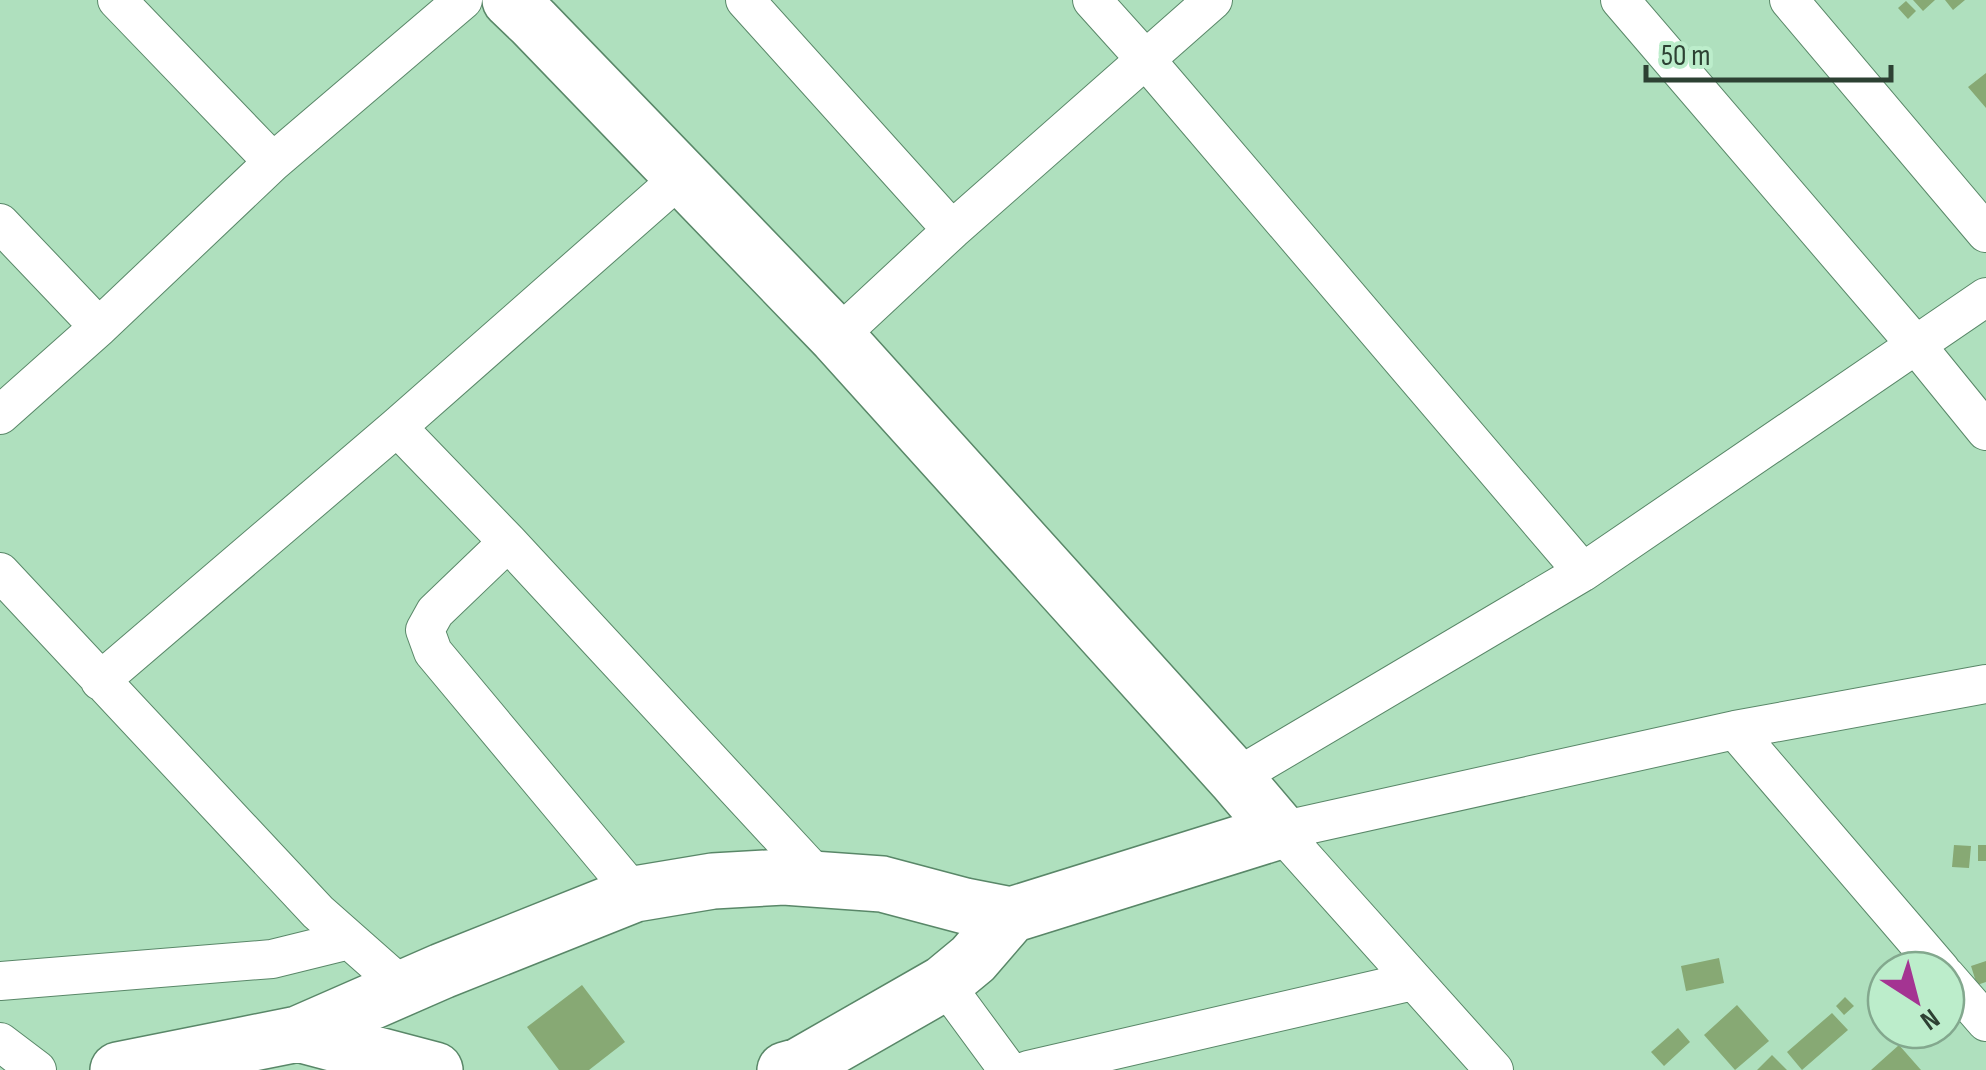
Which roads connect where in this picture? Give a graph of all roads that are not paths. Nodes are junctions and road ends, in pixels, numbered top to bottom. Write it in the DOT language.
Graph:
graph roads {
  1 [pos="116,0"];
  2 [pos="463,0"];
  3 [pos="510,0"];
  4 [pos="746,0"];
  5 [pos="1092,0"];
  6 [pos="1214,0"];
  7 [pos="1620,0"];
  8 [pos="1789,0"];
  9 [pos="1146,60"];
  10 [pos="273,162"];
  11 [pos="682,177"];
  12 [pos="0,223"];
  13 [pos="952,230"];
  14 [pos="1986,232"];
  15 [pos="1986,297"];
  16 [pos="99,327"];
  17 [pos="837,337"];
  18 [pos="1916,345"];
  19 [pos="0,416"];
  20 [pos="397,427"];
  21 [pos="1986,431"];
  22 [pos="508,542"];
  23 [pos="0,572"];
  24 [pos="1583,572"];
  25 [pos="100,681"];
  26 [pos="1986,684"];
  27 [pos="1735,730"];
  28 [pos="1235,778"];
  29 [pos="1280,831"];
  30 [pos="821,880"];
  31 [pos="635,894"];
  32 [pos="1011,916"];
  33 [pos="349,940"];
  34 [pos="1924,950"];
  35 [pos="0,981"];
  36 [pos="1414,982"];
  37 [pos="944,983"];
  38 [pos="404,988"];
  39 [pos="1966,999"];
  40 [pos="1986,1022"];
  41 [pos="298,1034"];
  42 [pos="0,1042"];
  43 [pos="37,1070"];
  44 [pos="118,1070"];
  45 [pos="435,1070"];
  46 [pos="785,1070"];
  47 [pos="1008,1070"];
  48 [pos="1028,1070"];
  49 [pos="1494,1070"];
  1 -- 10 [label="street"];
  2 -- 10 [label="street"];
  3 -- 11 [label="street"];
  4 -- 13 [label="street"];
  5 -- 9 [label="street"];
  6 -- 9 [label="street"];
  7 -- 18 [label="street"];
  8 -- 14 [label="street"];
  9 -- 13 [label="street"];
  9 -- 24 [label="street"];
  10 -- 16 [label="street"];
  11 -- 17 [label="street"];
  11 -- 20 [label="street"];
  12 -- 16 [label="street"];
  13 -- 17 [label="street"];
  15 -- 18 [label="street"];
  16 -- 19 [label="street"];
  17 -- 28 [label="street"];
  18 -- 21 [label="street"];
  18 -- 24 [label="street"];
  20 -- 22 [label="street"];
  20 -- 25 [label="street"];
  22 -- 30 [label="street"];
  22 -- 31 [label="street"];
  23 -- 25 [label="street"];
  24 -- 28 [label="street"];
  25 -- 33 [label="street"];
  26 -- 27 [label="street"];
  27 -- 29 [label="street"];
  27 -- 34 [label="street"];
  28 -- 29 [label="street"];
  29 -- 32 [label="street"];
  29 -- 36 [label="street"];
  30 -- 31 [label="street"];
  30 -- 32 [label="street"];
  31 -- 38 [label="street"];
  32 -- 37 [label="street"];
  33 -- 35 [label="street"];
  33 -- 38 [label="street"];
  36 -- 48 [label="street"];
  36 -- 49 [label="street"];
  37 -- 46 [label="street"];
  37 -- 47 [label="street"];
  38 -- 41 [label="street"];
  39 -- 40 [label="street"];
  41 -- 44 [label="street"];
  41 -- 45 [label="street"];
  42 -- 43 [label="street"];
}
